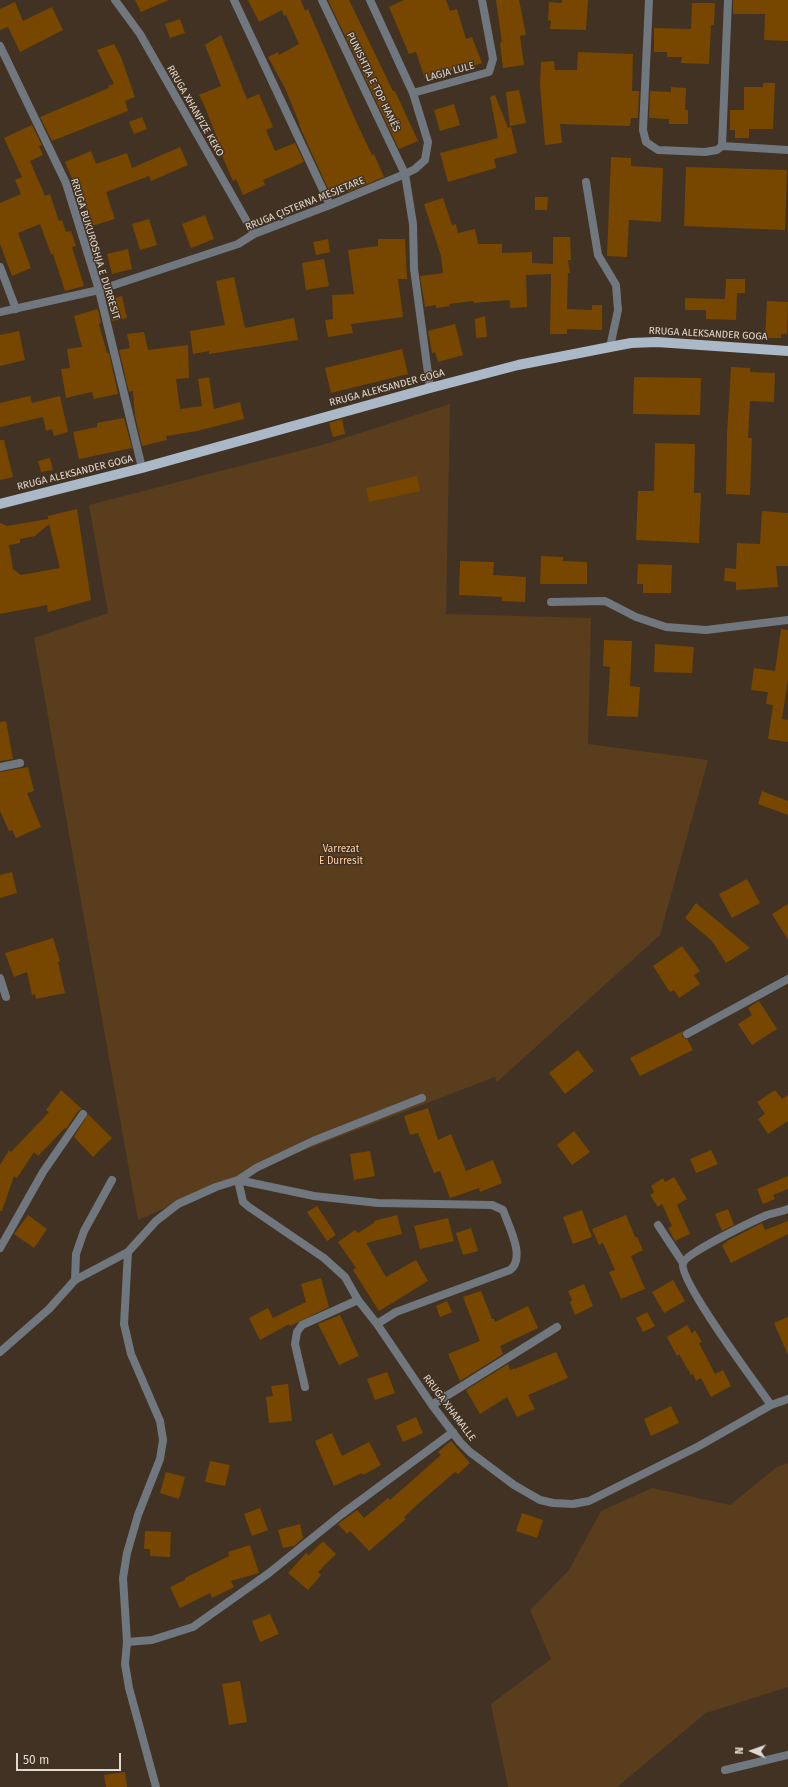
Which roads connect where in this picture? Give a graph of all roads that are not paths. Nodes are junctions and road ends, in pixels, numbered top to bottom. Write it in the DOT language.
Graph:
graph roads {
  1 [pos="115,0"];
  2 [pos="234,0"];
  3 [pos="322,0"];
  4 [pos="370,0"];
  5 [pos="482,0"];
  6 [pos="649,0"];
  7 [pos="728,0"];
  8 [pos="0,46"];
  9 [pos="413,93"];
  10 [pos="722,146"];
  11 [pos="788,150"];
  12 [pos="405,174"];
  13 [pos="586,182"];
  14 [pos="330,206"];
  15 [pos="254,234"];
  16 [pos="0,267"];
  17 [pos="99,290"];
  18 [pos="16,309"];
  19 [pos="0,312"];
  20 [pos="610,347"];
  21 [pos="788,351"];
  22 [pos="430,388"];
  23 [pos="142,468"];
  24 [pos="0,504"];
  25 [pos="551,602"];
  26 [pos="788,620"];
  27 [pos="20,763"];
  28 [pos="0,767"];
  29 [pos="0,978"];
  30 [pos="788,979"];
  31 [pos="6,997"];
  32 [pos="688,1034"];
  33 [pos="422,1098"];
  34 [pos="83,1114"];
  35 [pos="112,1180"];
  36 [pos="238,1180"];
  37 [pos="788,1209"];
  38 [pos="658,1225"];
  39 [pos="0,1248"];
  40 [pos="128,1252"];
  41 [pos="683,1263"];
  42 [pos="75,1280"];
  43 [pos="358,1300"];
  44 [pos="377,1324"];
  45 [pos="557,1327"];
  46 [pos="0,1352"];
  47 [pos="305,1387"];
  48 [pos="788,1399"];
  49 [pos="432,1405"];
  50 [pos="771,1405"];
  51 [pos="453,1432"];
  52 [pos="127,1642"];
  53 [pos="788,1755"];
  54 [pos="724,1770"];
  55 [pos="156,1787"];
  1 -- 15 [label="street, RRUGA XHANFIZE KEKO"];
  2 -- 14 [label="street"];
  3 -- 12 [label="street, PUNISHTJA E TOP HANËS"];
  4 -- 9 [label="street, RRUGA ÇISTERNA MESJETARE"];
  5 -- 9 [label="street, LAGJA LULE"];
  6 -- 10 [label="street"];
  7 -- 10 [label="street"];
  8 -- 17 [label="street, RRUGA BUKUROSHJA E DURRESIT"];
  9 -- 12 [label="street, RRUGA ÇISTERNA MESJETARE"];
  10 -- 11 [label="street"];
  12 -- 14 [label="street, RRUGA ÇISTERNA MESJETARE"];
  12 -- 22 [label="street, PUNISHTJA E TOP HANËS"];
  13 -- 20 [label="street"];
  14 -- 15 [label="street, RRUGA ÇISTERNA MESJETARE"];
  15 -- 17 [label="street, RRUGA ÇISTERNA MESJETARE"];
  16 -- 18 [label="street"];
  17 -- 18 [label="street, RRUGA ÇISTERNA MESJETARE"];
  17 -- 23 [label="street, RRUGA BUKUROSHJA E DURRESIT"];
  18 -- 19 [label="street, RRUGA ÇISTERNA MESJETARE"];
  20 -- 21 [label="main road, RRUGA ALEKSANDER GOGA"];
  20 -- 22 [label="main road, RRUGA ALEKSANDER GOGA"];
  22 -- 23 [label="main road, RRUGA ALEKSANDER GOGA"];
  23 -- 24 [label="main road, RRUGA ALEKSANDER GOGA"];
  25 -- 26 [label="street"];
  27 -- 28 [label="street"];
  29 -- 31 [label="street"];
  30 -- 32 [label="street"];
  33 -- 36 [label="street"];
  34 -- 39 [label="street"];
  35 -- 42 [label="street"];
  36 -- 40 [label="street"];
  36 -- 43 [label="street, RRUGA XHAMALLE"];
  36 -- 44 [label="street"];
  37 -- 41 [label="street"];
  38 -- 41 [label="street"];
  40 -- 42 [label="street"];
  40 -- 52 [label="street"];
  41 -- 50 [label="street"];
  42 -- 46 [label="street"];
  43 -- 44 [label="street, RRUGA XHAMALLE"];
  43 -- 47 [label="street"];
  44 -- 49 [label="street, RRUGA XHAMALLE"];
  45 -- 49 [label="street"];
  48 -- 50 [label="street, RRUGA XHAMALLE"];
  49 -- 51 [label="street, RRUGA XHAMALLE"];
  50 -- 51 [label="street, RRUGA XHAMALLE"];
  51 -- 52 [label="street"];
  52 -- 55 [label="street"];
  53 -- 54 [label="street"];
}
